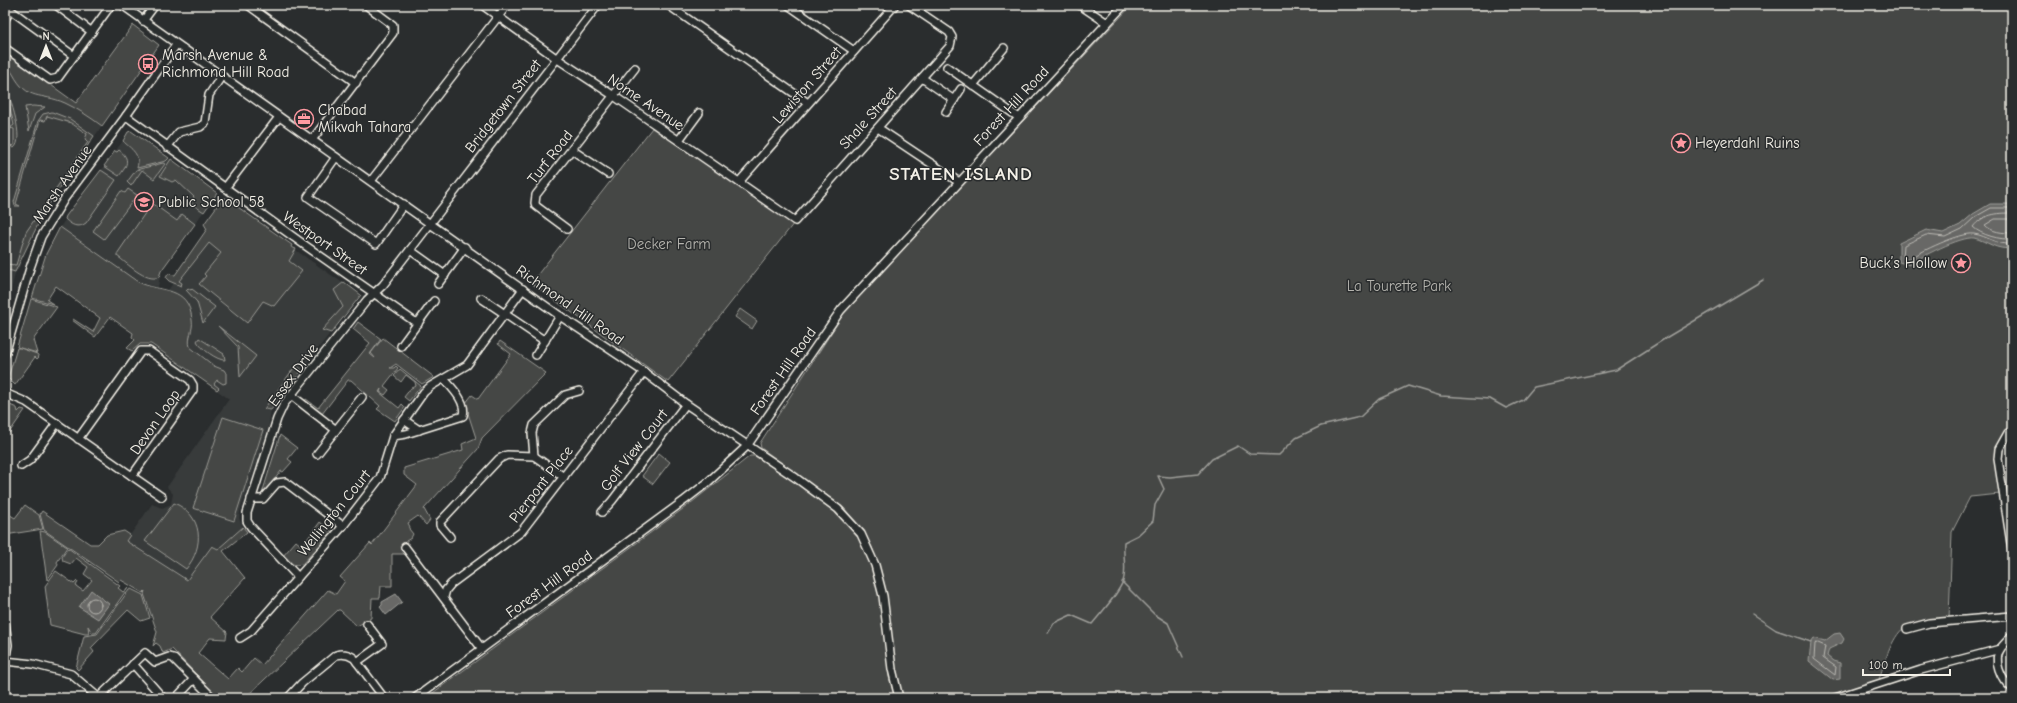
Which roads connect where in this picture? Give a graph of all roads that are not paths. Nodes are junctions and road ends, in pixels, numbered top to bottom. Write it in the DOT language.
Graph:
graph roads {
  1 [pos="56,5"];
  2 [pos="111,5"];
  3 [pos="122,5"];
  4 [pos="155,5"];
  5 [pos="248,5"];
  6 [pos="366,5"];
  7 [pos="482,5"];
  8 [pos="507,5"];
  9 [pos="598,5"];
  10 [pos="668,5"];
  11 [pos="788,5"];
  12 [pos="895,5"];
  13 [pos="909,5"];
  14 [pos="1080,5"];
  15 [pos="1124,5"];
  16 [pos="8,8"];
  17 [pos="498,17"];
  18 [pos="5,19"];
  19 [pos="143,21"];
  20 [pos="1107,23"];
  21 [pos="92,32"];
  22 [pos="176,45"];
  23 [pos="5,48"];
  24 [pos="1004,48"];
  25 [pos="854,51"];
  26 [pos="74,56"];
  27 [pos="556,58"];
  28 [pos="947,67"];
  29 [pos="635,68"];
  30 [pos="221,76"];
  31 [pos="922,78"];
  32 [pos="356,83"];
  33 [pos="973,85"];
  34 [pos="961,89"];
  35 [pos="614,96"];
  36 [pos="954,100"];
  37 [pos="808,103"];
  38 [pos="946,112"];
  39 [pos="699,113"];
  40 [pos="126,116"];
  41 [pos="279,117"];
  42 [pos="1018,117"];
  43 [pos="878,128"];
  44 [pos="312,140"];
  45 [pos="678,140"];
  46 [pos="168,147"];
  47 [pos="572,150"];
  48 [pos="336,157"];
  49 [pos="608,174"];
  50 [pos="371,181"];
  51 [pos="739,182"];
  52 [pos="959,182"];
  53 [pos="225,188"];
  54 [pos="404,204"];
  55 [pos="795,221"];
  56 [pos="430,222"];
  57 [pos="567,229"];
  58 [pos="465,247"];
  59 [pos="410,250"];
  60 [pos="445,275"];
  61 [pos="438,284"];
  62 [pos="523,288"];
  63 [pos="374,293"];
  64 [pos="481,298"];
  65 [pos="434,301"];
  66 [pos="504,315"];
  67 [pos="560,316"];
  68 [pos="418,324"];
  69 [pos="545,341"];
  70 [pos="401,346"];
  71 [pos="5,354"];
  72 [pos="536,354"];
  73 [pos="644,372"];
  74 [pos="444,379"];
  75 [pos="579,391"];
  76 [pos="5,393"];
  77 [pos="291,395"];
  78 [pos="362,397"];
  79 [pos="686,404"];
  80 [pos="404,420"];
  81 [pos="57,423"];
  82 [pos="336,430"];
  83 [pos="419,430"];
  84 [pos="2008,433"];
  85 [pos="393,436"];
  86 [pos="78,438"];
  87 [pos="747,446"];
  88 [pos="317,454"];
  89 [pos="534,456"];
  90 [pos="21,466"];
  91 [pos="132,476"];
  92 [pos="564,476"];
  93 [pos="162,497"];
  94 [pos="252,499"];
  95 [pos="602,512"];
  96 [pos="343,526"];
  97 [pos="2010,528"];
  98 [pos="450,537"];
  99 [pos="404,547"];
  100 [pos="2012,550"];
  101 [pos="298,577"];
  102 [pos="444,597"];
  103 [pos="2012,616"];
  104 [pos="5,622"];
  105 [pos="367,624"];
  106 [pos="1907,629"];
  107 [pos="2012,636"];
  108 [pos="240,638"];
  109 [pos="2000,649"];
  110 [pos="482,650"];
  111 [pos="5,661"];
  112 [pos="357,662"];
  113 [pos="132,664"];
  114 [pos="194,679"];
  115 [pos="2012,688"];
  116 [pos="98,698"];
  117 [pos="163,698"];
  118 [pos="176,698"];
  119 [pos="210,698"];
  120 [pos="288,698"];
  121 [pos="384,698"];
  122 [pos="415,698"];
  123 [pos="899,698"];
  124 [pos="1835,698"];
  1 -- 21 [label="street"];
  2 -- 21 [label="street"];
  3 -- 19 [label="street, Richmond Hill Road"];
  4 -- 19 [label="street"];
  5 -- 32 [label="street"];
  6 -- 32 [label="street"];
  7 -- 17 [label="street, Nome Avenue"];
  8 -- 17 [label="street"];
  9 -- 27 [label="street, Bridgetown Street"];
  10 -- 37 [label="street"];
  11 -- 25 [label="street"];
  12 -- 25 [label="street, Lewiston Street"];
  13 -- 31 [label="street, Shale Street"];
  14 -- 20 [label="street"];
  15 -- 20 [label="street, Forest Hill Road"];
  16 -- 18 [label="street"];
  16 -- 26 [label="street"];
  17 -- 27 [label="street, Nome Avenue"];
  17 -- 50 [label="street"];
  19 -- 22 [label="street, Richmond Hill Road"];
  20 -- 42 [label="street, Forest Hill Road"];
  21 -- 26 [label="street"];
  22 -- 30 [label="street, Richmond Hill Road"];
  22 -- 40 [label="street, Marsh Avenue"];
  23 -- 26 [label="street"];
  24 -- 33 [label="street"];
  25 -- 37 [label="street, Lewiston Street"];
  27 -- 35 [label="street, Nome Avenue"];
  27 -- 56 [label="street, Bridgetown Street"];
  28 -- 33 [label="street"];
  29 -- 35 [label="street, Turf Road"];
  30 -- 41 [label="street, Richmond Hill Road"];
  30 -- 46 [label="street"];
  31 -- 36 [label="street"];
  31 -- 43 [label="street, Shale Street"];
  32 -- 44 [label="street"];
  33 -- 42 [label="street"];
  34 -- 36 [label="street"];
  35 -- 45 [label="street, Nome Avenue"];
  35 -- 47 [label="street, Turf Road"];
  36 -- 38 [label="street"];
  37 -- 51 [label="street, Lewiston Street"];
  39 -- 45 [label="street"];
  40 -- 46 [label="street, Westport Street"];
  40 -- 71 [label="street, Marsh Avenue"];
  41 -- 44 [label="street, Richmond Hill Road"];
  41 -- 53 [label="street"];
  42 -- 52 [label="street, Forest Hill Road"];
  43 -- 52 [label="street"];
  43 -- 55 [label="street, Shale Street"];
  44 -- 48 [label="street, Richmond Hill Road"];
  45 -- 51 [label="street, Nome Avenue"];
  46 -- 53 [label="street, Westport Street"];
  47 -- 49 [label="street"];
  47 -- 57 [label="street, Turf Road"];
  48 -- 50 [label="street, Richmond Hill Road"];
  48 -- 54 [label="street"];
  50 -- 54 [label="street, Richmond Hill Road"];
  51 -- 55 [label="street, Nome Avenue"];
  52 -- 87 [label="street, Forest Hill Road"];
  53 -- 63 [label="street, Westport Street"];
  54 -- 56 [label="street, Richmond Hill Road"];
  56 -- 58 [label="street, Richmond Hill Road"];
  56 -- 59 [label="street, Essex Drive"];
  58 -- 60 [label="street"];
  58 -- 62 [label="street, Richmond Hill Road"];
  59 -- 60 [label="street"];
  59 -- 63 [label="street, Essex Drive"];
  60 -- 61 [label="street"];
  62 -- 66 [label="street, Wellington Court"];
  62 -- 67 [label="street, Richmond Hill Road"];
  63 -- 68 [label="street, Westport Street"];
  63 -- 77 [label="street, Essex Drive"];
  64 -- 66 [label="street"];
  65 -- 68 [label="street"];
  66 -- 69 [label="street"];
  66 -- 74 [label="street, Wellington Court"];
  67 -- 69 [label="street"];
  67 -- 73 [label="street, Richmond Hill Road"];
  68 -- 70 [label="street"];
  69 -- 72 [label="street"];
  73 -- 79 [label="street, Richmond Hill Road"];
  73 -- 92 [label="street, Pierpont Place"];
  74 -- 80 [label="street, Wellington Court"];
  74 -- 83 [label="street"];
  75 -- 89 [label="street"];
  76 -- 81 [label="street"];
  77 -- 82 [label="street"];
  77 -- 94 [label="street, Essex Drive"];
  78 -- 82 [label="street"];
  79 -- 87 [label="street, Richmond Hill Road"];
  79 -- 95 [label="street, Golf View Court"];
  80 -- 83 [label="street"];
  80 -- 85 [label="street, Wellington Court"];
  81 -- 86 [label="street"];
  81 -- 90 [label="street"];
  82 -- 88 [label="street"];
  83 -- 85 [label="street"];
  84 -- 97 [label="street"];
  85 -- 96 [label="street, Wellington Court"];
  86 -- 91 [label="street"];
  86 -- 91 [label="street, Devon Loop"];
  87 -- 110 [label="street, Forest Hill Road"];
  87 -- 123 [label="street, Richmond Hill Road"];
  89 -- 92 [label="street"];
  89 -- 98 [label="street"];
  91 -- 93 [label="street"];
  92 -- 102 [label="street, Pierpont Place"];
  94 -- 96 [label="street"];
  94 -- 101 [label="street, Essex Drive"];
  96 -- 101 [label="street, Wellington Court"];
  97 -- 100 [label="street"];
  99 -- 102 [label="street"];
  101 -- 108 [label="street, Wellington Court"];
  102 -- 110 [label="street"];
  103 -- 106 [label="street"];
  104 -- 111 [label="street"];
  105 -- 112 [label="street"];
  107 -- 109 [label="street"];
  109 -- 115 [label="street"];
  109 -- 124 [label="street"];
  110 -- 122 [label="street, Forest Hill Road"];
  111 -- 116 [label="street"];
  112 -- 120 [label="street"];
  112 -- 121 [label="street"];
  113 -- 114 [label="street"];
  113 -- 116 [label="street"];
  113 -- 117 [label="street"];
  114 -- 118 [label="street"];
  114 -- 119 [label="street"];
}
